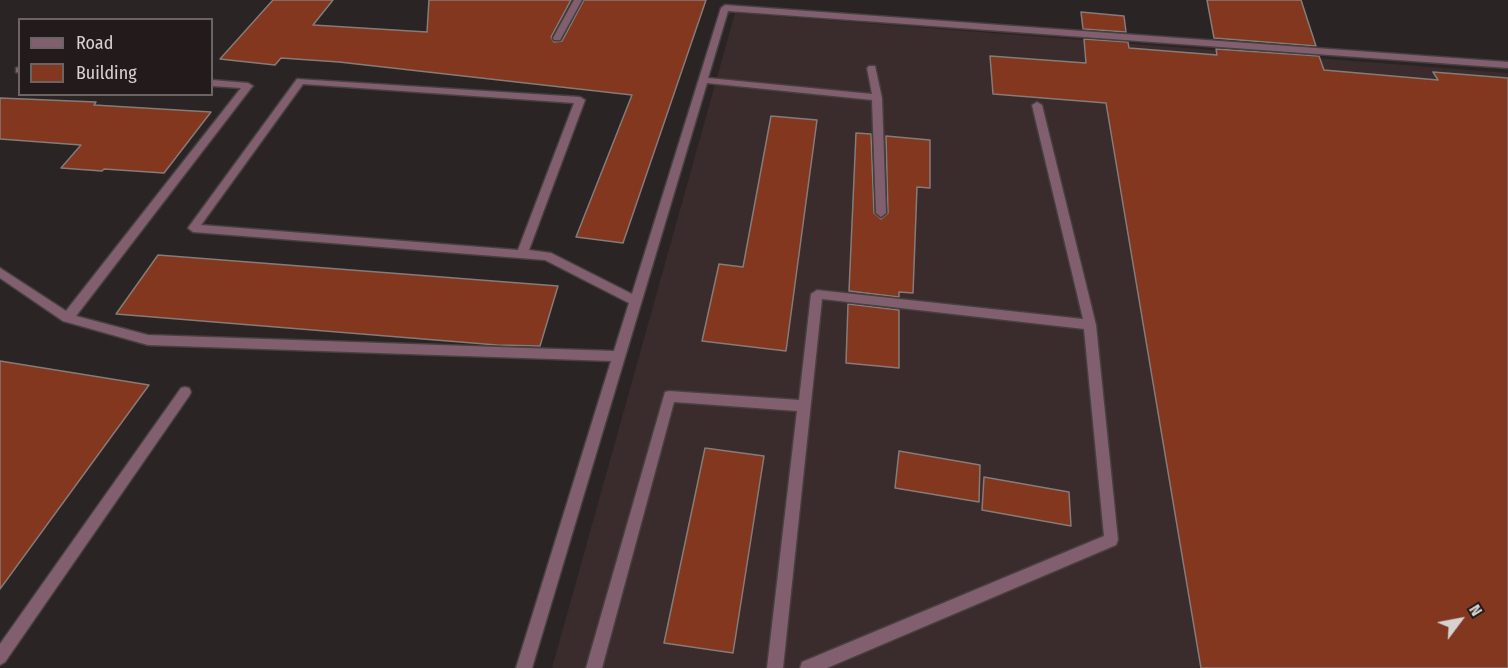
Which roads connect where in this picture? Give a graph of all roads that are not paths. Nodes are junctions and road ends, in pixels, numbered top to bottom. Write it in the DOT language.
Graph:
graph roads {
  1 [pos="578,0"];
  2 [pos="725,4"];
  3 [pos="557,38"];
  4 [pos="1508,65"];
  5 [pos="873,68"];
  6 [pos="703,80"];
  7 [pos="213,83"];
  8 [pos="877,98"];
  9 [pos="1036,105"];
  10 [pos="881,213"];
  11 [pos="522,254"];
  12 [pos="0,272"];
  13 [pos="636,301"];
  14 [pos="67,318"];
  15 [pos="1090,325"];
  16 [pos="619,356"];
  17 [pos="185,392"];
  18 [pos="805,406"];
  19 [pos="0,657"];
  20 [pos="524,668"];
  21 [pos="594,668"];
  22 [pos="775,668"];
  23 [pos="808,668"];
  1 -- 3 [label="street"];
  2 -- 4 [label="street"];
  2 -- 6 [label="street"];
  5 -- 8 [label="street"];
  6 -- 8 [label="street"];
  6 -- 13 [label="street"];
  7 -- 14 [label="street"];
  8 -- 10 [label="street"];
  9 -- 15 [label="street"];
  11 -- 11 [label="street"];
  11 -- 13 [label="street"];
  12 -- 14 [label="street"];
  13 -- 16 [label="street"];
  14 -- 16 [label="street"];
  15 -- 18 [label="street"];
  15 -- 23 [label="street"];
  16 -- 20 [label="street"];
  17 -- 19 [label="street"];
  18 -- 21 [label="street"];
  18 -- 22 [label="street"];
}
